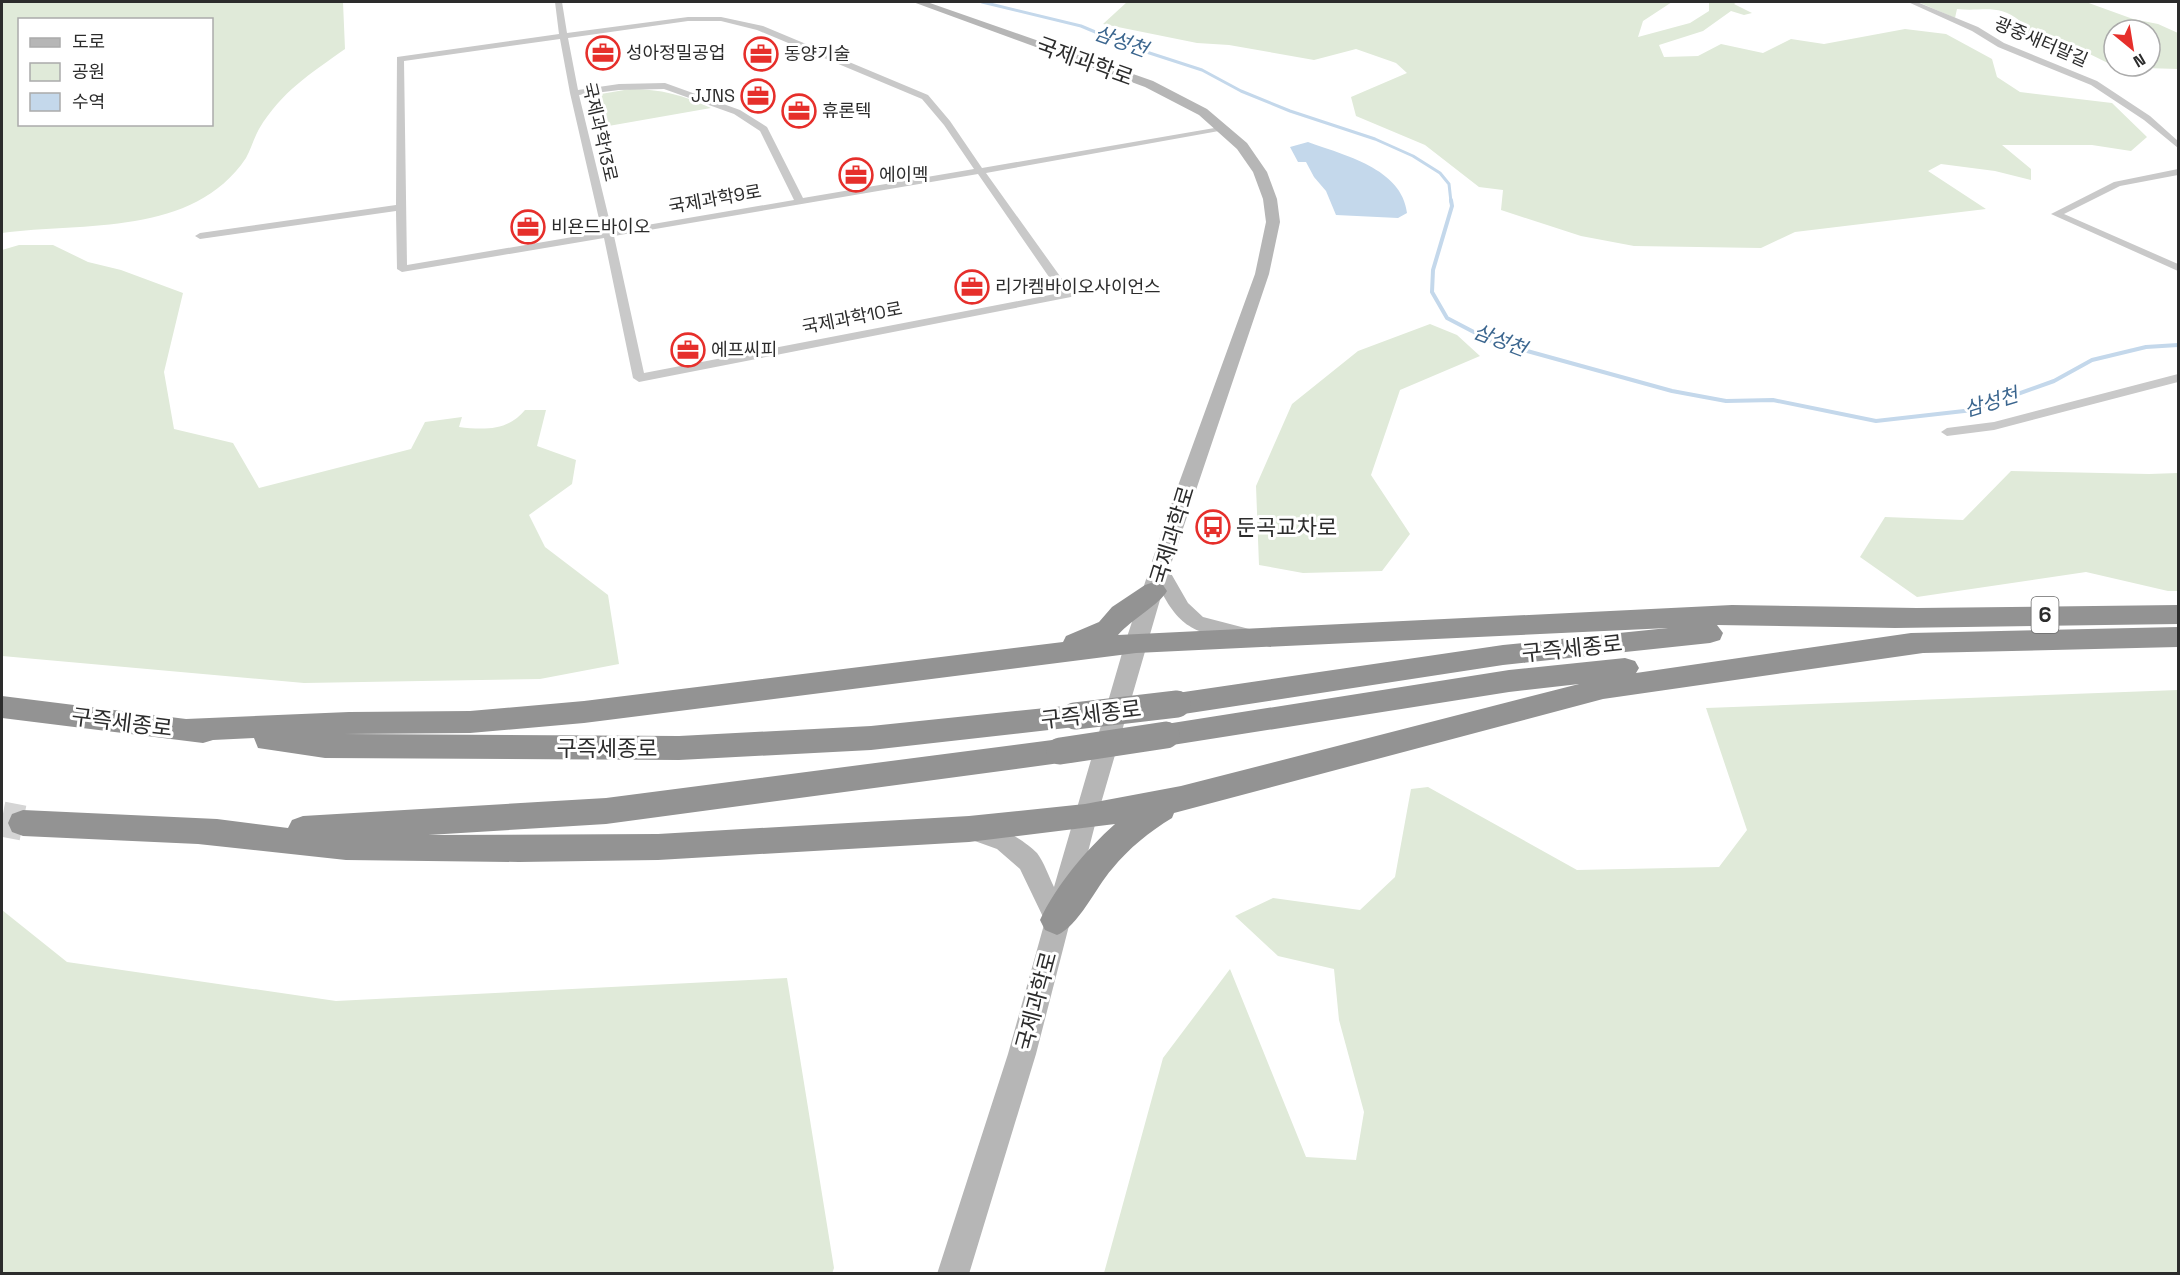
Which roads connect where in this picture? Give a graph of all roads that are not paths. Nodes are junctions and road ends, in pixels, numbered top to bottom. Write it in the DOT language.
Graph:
graph roads {
  1 [pos="558,2"];
  2 [pos="918,2"];
  3 [pos="1912,2"];
  4 [pos="563,35"];
  5 [pos="574,93"];
  6 [pos="1226,129"];
  7 [pos="2178,145"];
  8 [pos="980,171"];
  9 [pos="2178,172"];
  10 [pos="800,201"];
  11 [pos="401,207"];
  12 [pos="607,235"];
  13 [pos="200,236"];
  14 [pos="2178,268"];
  15 [pos="2178,378"];
  16 [pos="1947,432"];
  17 [pos="1157,581"];
  18 [pos="2178,615"];
  19 [pos="1911,616"];
  20 [pos="1255,637"];
  21 [pos="2178,637"];
  22 [pos="1928,642"];
  23 [pos="1136,643"];
  24 [pos="1038,655"];
  25 [pos="2,707"];
  26 [pos="185,730"];
  27 [pos="1181,799"];
  28 [pos="1085,817"];
  29 [pos="24,823"];
  30 [pos="969,829"];
  31 [pos="201,832"];
  32 [pos="1057,920"];
  33 [pos="952,1274"];
  1 -- 4 [label="street, 국제과학13로"];
  2 -- 6 [label="street, 국제과학로"];
  3 -- 7 [label="street, 광중새터말길"];
  4 -- 5 [label="street, 국제과학13로"];
  4 -- 8 [label="street"];
  4 -- 11 [label="street, 국제과학9로"];
  5 -- 10 [label="street"];
  5 -- 12 [label="street, 국제과학13로"];
  6 -- 8 [label="street, 국제과학9로"];
  6 -- 17 [label="street, 국제과학로"];
  8 -- 10 [label="street, 국제과학9로"];
  8 -- 12 [label="street, 국제과학10로"];
  9 -- 14 [label="street"];
  10 -- 12 [label="street, 국제과학9로"];
  11 -- 12 [label="street, 국제과학9로"];
  11 -- 13 [label="street"];
  15 -- 16 [label="street"];
  17 -- 20 [label="street"];
  17 -- 23 [label="street, 국제과학로"];
  17 -- 24 [label="highway"];
  18 -- 19 [label="highway, 구즉세종로 / 6"];
  19 -- 20 [label="highway"];
  19 -- 26 [label="highway, 구즉세종로, bridge"];
  20 -- 23 [label="highway"];
  21 -- 22 [label="highway, 구즉세종로 / 6"];
  22 -- 27 [label="highway"];
  22 -- 31 [label="highway, 구즉세종로, bridge"];
  23 -- 24 [label="highway"];
  23 -- 28 [label="street, 국제과학로"];
  24 -- 26 [label="highway"];
  25 -- 26 [label="highway, 구즉세종로"];
  27 -- 28 [label="highway"];
  27 -- 32 [label="highway"];
  28 -- 30 [label="highway"];
  28 -- 32 [label="street, 국제과학로"];
  29 -- 31 [label="highway, 구즉세종로"];
  30 -- 31 [label="highway"];
  30 -- 32 [label="street"];
  32 -- 33 [label="street, 국제과학로"];
}
